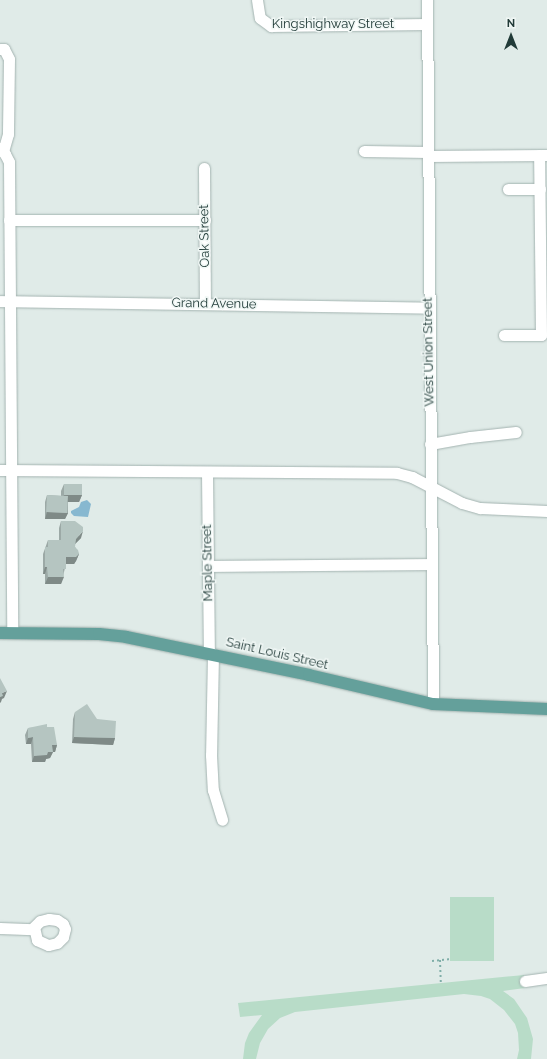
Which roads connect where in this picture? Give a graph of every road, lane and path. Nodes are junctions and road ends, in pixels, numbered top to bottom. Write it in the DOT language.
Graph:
graph roads {
  1 [pos="257,0"];
  2 [pos="427,0"];
  3 [pos="427,24"];
  4 [pos="0,49"];
  5 [pos="1,150"];
  6 [pos="364,151"];
  7 [pos="428,154"];
  8 [pos="543,155"];
  9 [pos="204,168"];
  10 [pos="508,189"];
  11 [pos="540,189"];
  12 [pos="6,218"];
  13 [pos="205,220"];
  14 [pos="5,301"];
  15 [pos="205,304"];
  16 [pos="429,308"];
  17 [pos="504,335"];
  18 [pos="516,432"];
  19 [pos="430,444"];
  20 [pos="5,471"];
  21 [pos="207,472"];
  22 [pos="431,487"];
  23 [pos="547,511"];
  24 [pos="432,564"];
  25 [pos="208,566"];
  26 [pos="6,633"];
  27 [pos="211,654"];
  28 [pos="433,704"];
  29 [pos="547,709"];
  30 [pos="222,820"];
  31 [pos="0,928"];
  32 [pos="33,929"];
  33 [pos="451,959"];
  34 [pos="440,960"];
  35 [pos="432,961"];
  36 [pos="547,978"];
  37 [pos="524,981"];
  38 [pos="442,983"];
  1 -- 3 [label="street, Kingshighway Street"];
  2 -- 3 [label="street, West Union Street"];
  3 -- 7 [label="street, West Union Street"];
  4 -- 5 [label="street"];
  5 -- 12 [label="street"];
  6 -- 7 [label="street"];
  7 -- 8 [label="street"];
  7 -- 16 [label="street, West Union Street"];
  8 -- 11 [label="street"];
  9 -- 13 [label="street, Oak Street"];
  10 -- 11 [label="street"];
  11 -- 17 [label="street"];
  12 -- 13 [label="street"];
  12 -- 14 [label="street"];
  13 -- 15 [label="street, Oak Street"];
  14 -- 15 [label="street, Grand Avenue"];
  14 -- 20 [label="street"];
  15 -- 16 [label="street, Grand Avenue"];
  16 -- 19 [label="street, West Union Street"];
  18 -- 19 [label="street"];
  19 -- 22 [label="street, West Union Street"];
  20 -- 21 [label="street"];
  20 -- 26 [label="street"];
  21 -- 22 [label="street"];
  21 -- 25 [label="street, Maple Street"];
  22 -- 23 [label="street"];
  22 -- 24 [label="street, West Union Street"];
  24 -- 25 [label="street"];
  24 -- 28 [label="street, West Union Street"];
  25 -- 27 [label="street, Maple Street"];
  26 -- 27 [label="main road, Saint Louis Street"];
  27 -- 28 [label="main road, Saint Louis Street"];
  27 -- 30 [label="street, Maple Street"];
  28 -- 29 [label="main road, Saint Louis Street"];
  31 -- 32 [label="street"];
  33 -- 34 [label="path"];
  34 -- 35 [label="path"];
  34 -- 38 [label="path"];
  36 -- 37 [label="street"];
}
